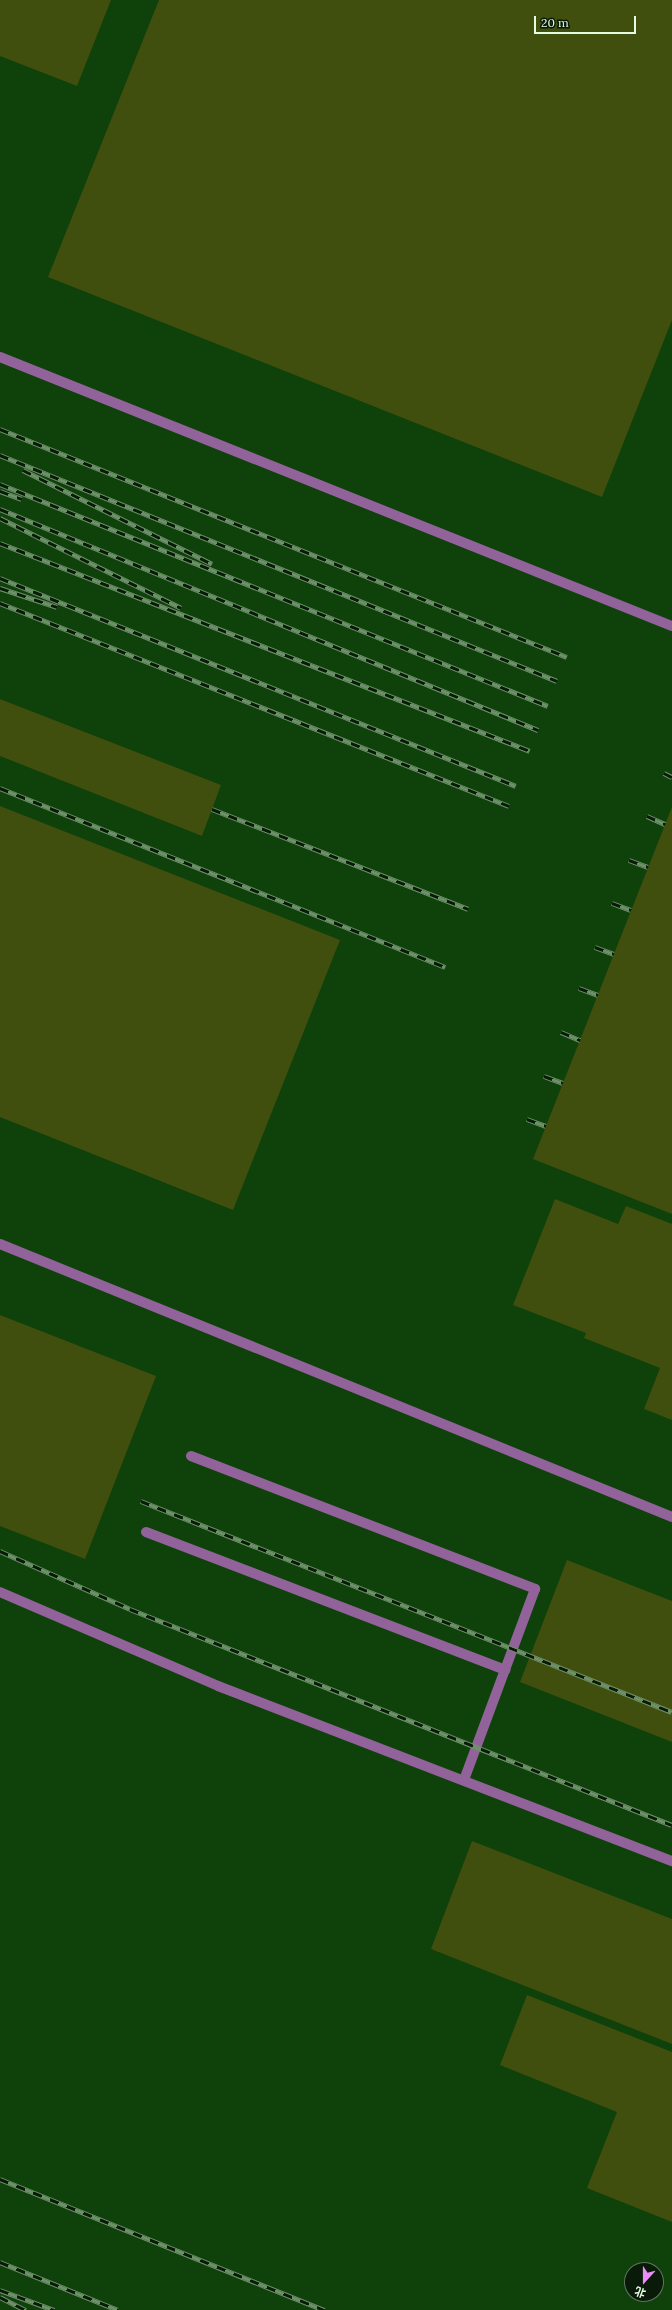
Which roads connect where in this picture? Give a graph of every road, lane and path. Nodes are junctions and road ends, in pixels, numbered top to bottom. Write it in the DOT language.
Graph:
graph roads {
  1 [pos="0,356"];
  2 [pos="672,626"];
  3 [pos="0,1244"];
  4 [pos="191,1456"];
  5 [pos="672,1517"];
  6 [pos="146,1532"];
  7 [pos="0,1592"];
  8 [pos="505,1670"];
  9 [pos="464,1780"];
  10 [pos="672,1860"];
  1 -- 2 [label="street"];
  3 -- 5 [label="street"];
  4 -- 8 [label="street"];
  6 -- 8 [label="street"];
  7 -- 9 [label="street"];
  8 -- 9 [label="street"];
  9 -- 10 [label="street"];
}
